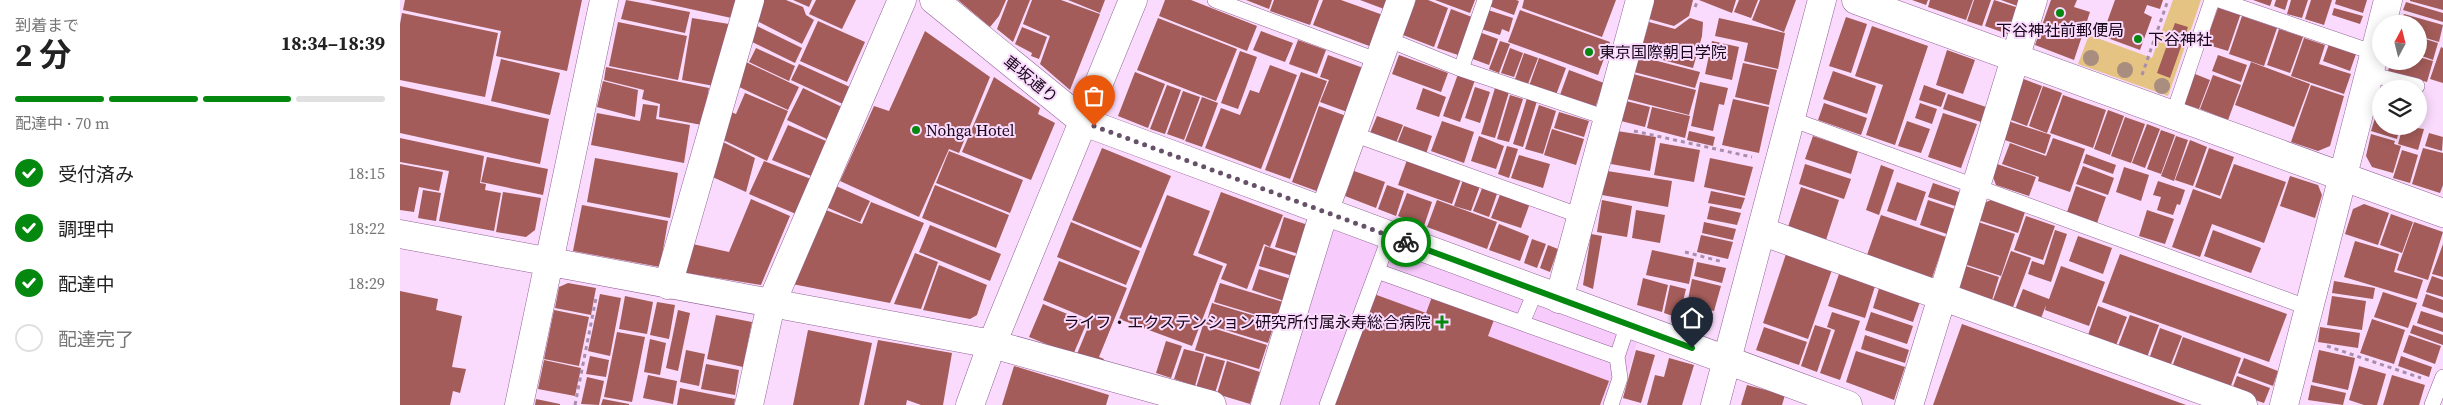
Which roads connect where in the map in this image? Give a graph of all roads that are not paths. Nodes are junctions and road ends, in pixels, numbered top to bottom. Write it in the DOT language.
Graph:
graph roads {
  1 [pos="604,0"];
  2 [pos="750,0"];
  3 [pos="902,0"];
  4 [pos="934,0"];
  5 [pos="1133,0"];
  6 [pos="1215,0"];
  7 [pos="1401,0"];
  8 [pos="1485,0"];
  9 [pos="1640,0"];
  10 [pos="1822,0"];
  11 [pos="1856,0"];
  12 [pos="2033,0"];
  13 [pos="2212,0"];
  14 [pos="2219,0"];
  15 [pos="2388,0"];
  16 [pos="2384,15"];
  17 [pos="1383,50"];
  18 [pos="2014,57"];
  19 [pos="2372,64"];
  20 [pos="1461,68"];
  21 [pos="2384,70"];
  22 [pos="2405,80"];
  23 [pos="2173,115"];
  24 [pos="1607,118"];
  25 [pos="1791,119"];
  26 [pos="1084,122"];
  27 [pos="1353,134"];
  28 [pos="2343,176"];
  29 [pos="1976,186"];
  30 [pos="1324,212"];
  31 [pos="2443,213"];
  32 [pos="1581,216"];
  33 [pos="1761,231"];
  34 [pos="400,234"];
  35 [pos="1390,236"];
  36 [pos="549,263"];
  37 [pos="1377,271"];
  38 [pos="668,285"];
  39 [pos="1547,294"];
  40 [pos="1943,297"];
  41 [pos="771,304"];
  42 [pos="2309,308"];
  43 [pos="1522,323"];
  44 [pos="1628,324"];
  45 [pos="992,344"];
  46 [pos="1617,357"];
  47 [pos="1727,361"];
  48 [pos="2442,381"];
  49 [pos="1127,394"];
  50 [pos="519,405"];
  51 [pos="750,405"];
  52 [pos="970,405"];
  53 [pos="1212,405"];
  54 [pos="1265,405"];
  55 [pos="1327,405"];
  56 [pos="1610,405"];
  57 [pos="1715,405"];
  58 [pos="1848,405"];
  59 [pos="1909,405"];
  60 [pos="2243,405"];
  61 [pos="2284,405"];
  62 [pos="2432,405"];
  1 -- 36 [label="street"];
  2 -- 38 [label="street"];
  3 -- 41 [label="street"];
  4 -- 26 [label="street, 車坂通り"];
  5 -- 26 [label="street"];
  6 -- 17 [label="lane"];
  7 -- 17 [label="street"];
  8 -- 20 [label="lane"];
  9 -- 24 [label="street"];
  10 -- 25 [label="street"];
  11 -- 18 [label="street"];
  12 -- 18 [label="street"];
  13 -- 23 [label="lane"];
  14 -- 19 [label="lane"];
  15 -- 16 [label="street"];
  17 -- 20 [label="lane"];
  17 -- 27 [label="street"];
  18 -- 23 [label="street"];
  18 -- 29 [label="street"];
  19 -- 28 [label="street"];
  20 -- 24 [label="lane"];
  21 -- 22 [label="lane"];
  23 -- 28 [label="street"];
  24 -- 32 [label="street"];
  25 -- 29 [label="lane"];
  25 -- 33 [label="street"];
  26 -- 30 [label="street, 車坂通り"];
  26 -- 45 [label="street"];
  27 -- 30 [label="street"];
  27 -- 32 [label="lane"];
  28 -- 31 [label="street"];
  28 -- 42 [label="street"];
  29 -- 40 [label="street"];
  29 -- 42 [label="lane"];
  30 -- 35 [label="street, 車坂通り"];
  30 -- 54 [label="street"];
  32 -- 39 [label="street"];
  33 -- 40 [label="street"];
  33 -- 47 [label="street"];
  34 -- 36 [label="street"];
  35 -- 37 [label="lane"];
  35 -- 39 [label="street, 車坂通り"];
  36 -- 38 [label="street"];
  36 -- 50 [label="street"];
  37 -- 43 [label="lane"];
  37 -- 55 [label="lane"];
  38 -- 41 [label="street"];
  39 -- 43 [label="lane"];
  39 -- 44 [label="street, 車坂通り"];
  40 -- 59 [label="street"];
  40 -- 60 [label="street"];
  41 -- 45 [label="street"];
  41 -- 51 [label="street"];
  42 -- 61 [label="street"];
  43 -- 46 [label="lane"];
  44 -- 46 [label="lane"];
  44 -- 47 [label="street, 車坂通り"];
  45 -- 49 [label="street"];
  45 -- 52 [label="street"];
  46 -- 56 [label="lane"];
  47 -- 57 [label="street"];
  47 -- 58 [label="street, 車坂通り"];
  48 -- 62 [label="lane"];
  49 -- 53 [label="street"];
}
